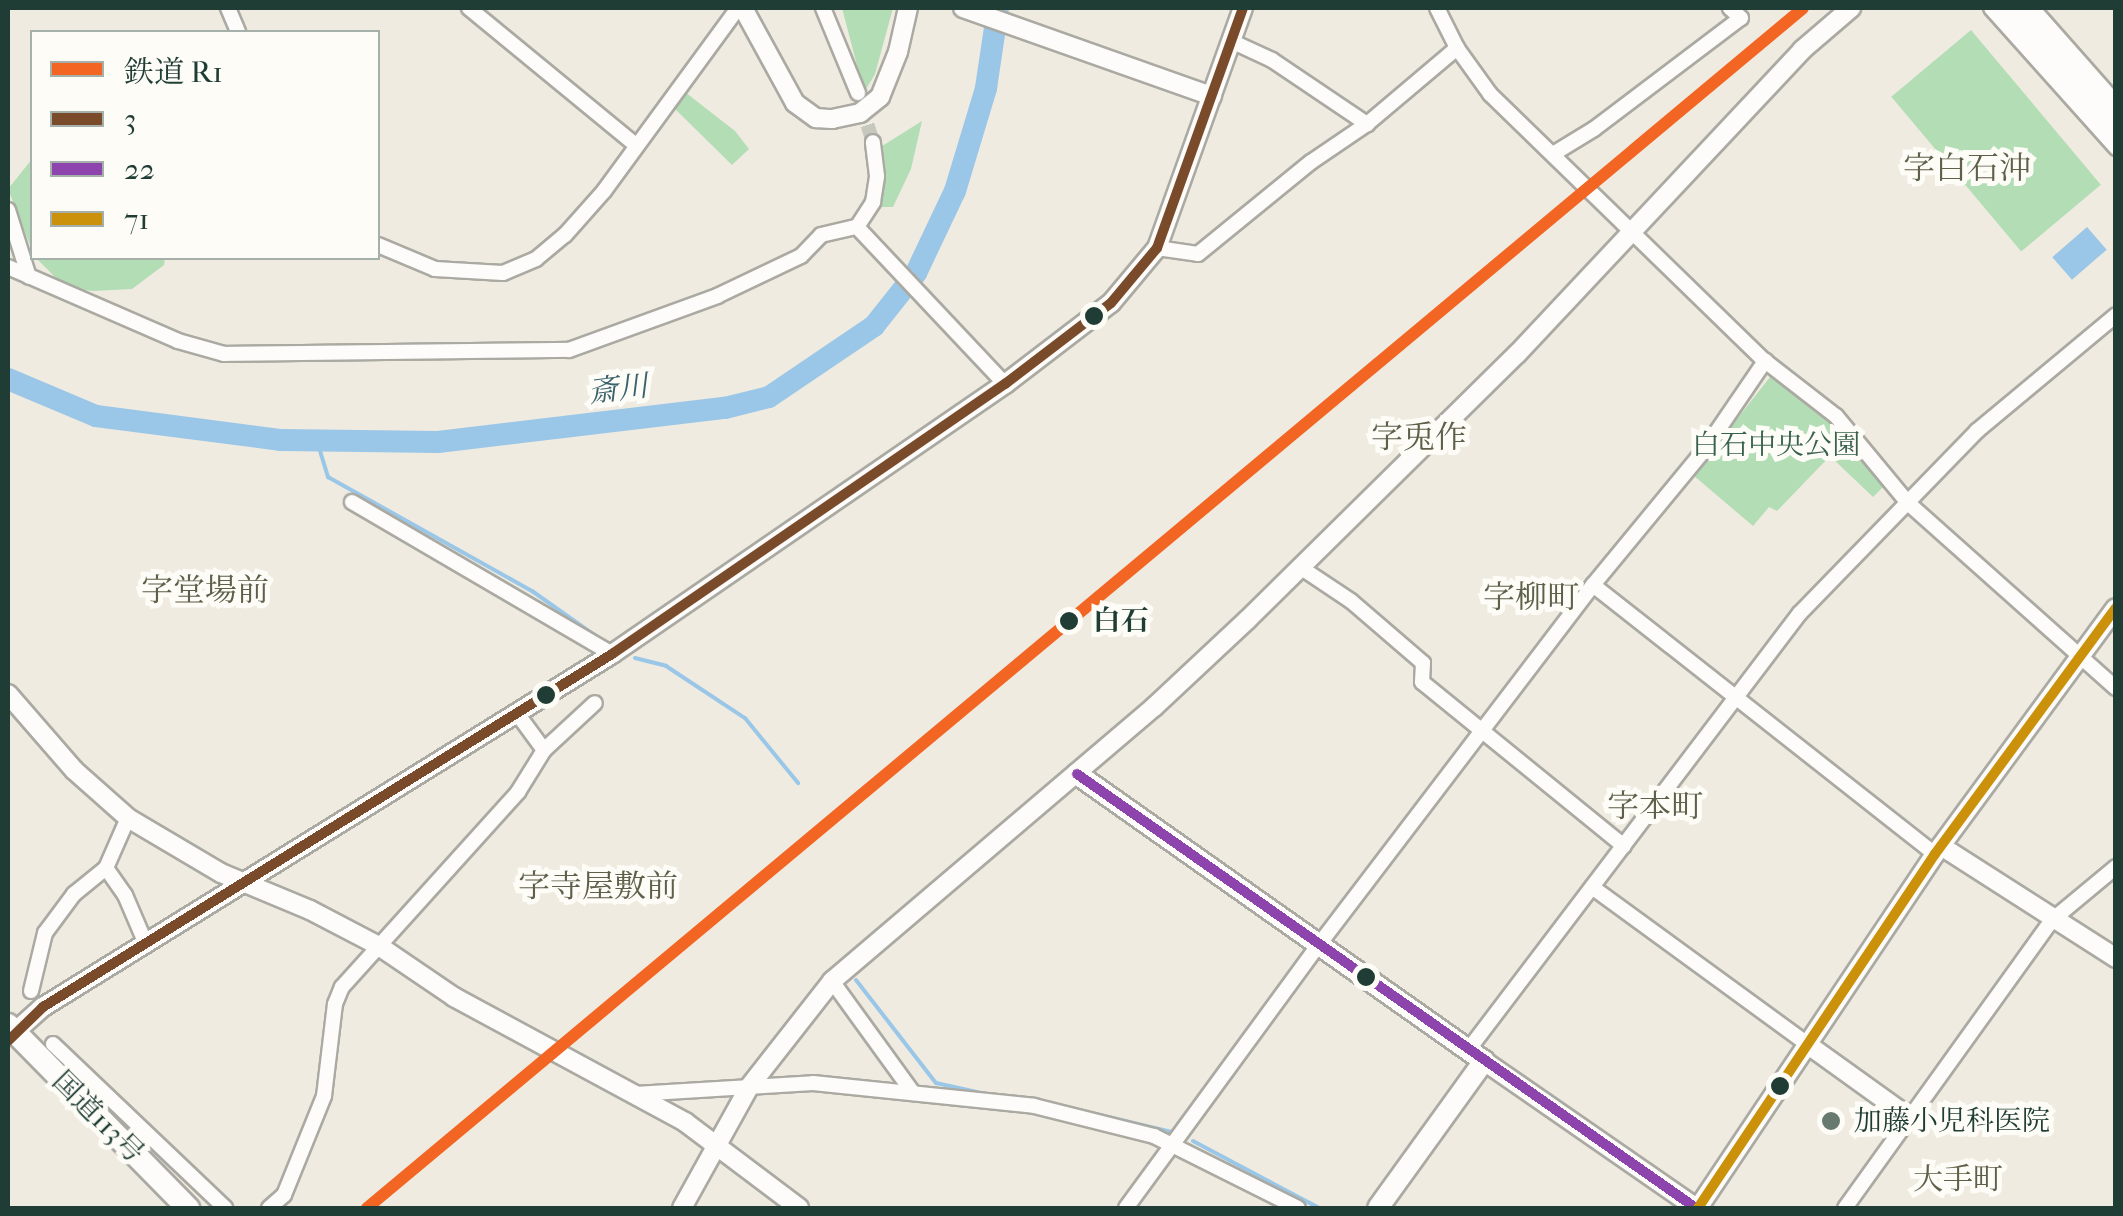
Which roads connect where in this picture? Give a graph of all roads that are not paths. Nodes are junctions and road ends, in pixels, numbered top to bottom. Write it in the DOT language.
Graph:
graph roads {
  1 [pos="469,8"];
  2 [pos="741,8"];
  3 [pos="824,8"];
  4 [pos="908,8"];
  5 [pos="963,8"];
  6 [pos="1243,8"];
  7 [pos="1437,8"];
  8 [pos="1730,8"];
  9 [pos="1851,8"];
  10 [pos="1991,8"];
  11 [pos="2010,8"];
  12 [pos="2032,8"];
  13 [pos="1231,40"];
  14 [pos="1457,48"];
  15 [pos="858,93"];
  16 [pos="1212,96"];
  17 [pos="2116,103"];
  18 [pos="1368,124"];
  19 [pos="2116,126"];
  20 [pos="873,142"];
  21 [pos="636,144"];
  22 [pos="2116,148"];
  23 [pos="1553,154"];
  24 [pos="8,210"];
  25 [pos="856,227"];
  26 [pos="1632,232"];
  27 [pos="380,247"];
  28 [pos="1157,248"];
  29 [pos="8,267"];
  30 [pos="29,277"];
  31 [pos="2116,316"];
  32 [pos="1765,361"];
  33 [pos="1005,384"];
  34 [pos="352,502"];
  35 [pos="1908,503"];
  36 [pos="1300,566"];
  37 [pos="1593,585"];
  38 [pos="2116,608"];
  39 [pos="612,654"];
  40 [pos="2080,655"];
  41 [pos="2116,688"];
  42 [pos="8,694"];
  43 [pos="1735,699"];
  44 [pos="596,704"];
  45 [pos="519,716"];
  46 [pos="1482,732"];
  47 [pos="544,750"];
  48 [pos="1077,774"];
  49 [pos="128,818"];
  50 [pos="1624,846"];
  51 [pos="1938,850"];
  52 [pos="2116,867"];
  53 [pos="106,868"];
  54 [pos="246,884"];
  55 [pos="1592,888"];
  56 [pos="2052,921"];
  57 [pos="1320,942"];
  58 [pos="146,944"];
  59 [pos="379,946"];
  60 [pos="2116,958"];
  61 [pos="832,980"];
  62 [pos="31,990"];
  63 [pos="10,1033"];
  64 [pos="53,1044"];
  65 [pos="1807,1044"];
  66 [pos="1477,1055"];
  67 [pos="749,1087"];
  68 [pos="914,1093"];
  69 [pos="634,1094"];
  70 [pos="1910,1118"];
  71 [pos="715,1144"];
  72 [pos="1173,1144"];
  73 [pos="786,1205"];
  74 [pos="188,1208"];
  75 [pos="226,1208"];
  76 [pos="269,1208"];
  77 [pos="682,1208"];
  78 [pos="1126,1208"];
  79 [pos="1298,1208"];
  80 [pos="1378,1208"];
  81 [pos="1697,1208"];
  82 [pos="1844,1208"];
  1 -- 21 [label="street"];
  2 -- 4 [label="street"];
  2 -- 21 [label="street"];
  3 -- 15 [label="street"];
  5 -- 16 [label="street"];
  6 -- 13 [label="street"];
  7 -- 14 [label="street"];
  8 -- 23 [label="street"];
  9 -- 26 [label="street"];
  10 -- 22 [label="street"];
  11 -- 19 [label="main road"];
  12 -- 17 [label="street"];
  13 -- 16 [label="street"];
  13 -- 18 [label="street"];
  14 -- 18 [label="street"];
  14 -- 23 [label="street"];
  16 -- 28 [label="street"];
  18 -- 28 [label="street"];
  20 -- 25 [label="street"];
  21 -- 27 [label="street"];
  23 -- 26 [label="street"];
  24 -- 30 [label="street"];
  25 -- 30 [label="street"];
  25 -- 33 [label="street"];
  26 -- 32 [label="street"];
  26 -- 36 [label="street"];
  28 -- 33 [label="street"];
  29 -- 30 [label="street"];
  31 -- 35 [label="street"];
  32 -- 35 [label="street"];
  32 -- 37 [label="street"];
  33 -- 39 [label="street"];
  34 -- 39 [label="street"];
  35 -- 40 [label="street"];
  35 -- 43 [label="street"];
  36 -- 46 [label="street"];
  36 -- 48 [label="street"];
  37 -- 43 [label="street"];
  37 -- 46 [label="street"];
  38 -- 40 [label="street"];
  39 -- 45 [label="street"];
  40 -- 41 [label="street"];
  40 -- 51 [label="street"];
  42 -- 49 [label="street"];
  43 -- 50 [label="street"];
  43 -- 51 [label="street"];
  44 -- 47 [label="street"];
  45 -- 47 [label="street"];
  45 -- 54 [label="street"];
  46 -- 50 [label="street"];
  46 -- 57 [label="street"];
  47 -- 59 [label="street"];
  48 -- 57 [label="main road"];
  48 -- 61 [label="street"];
  49 -- 53 [label="street"];
  49 -- 54 [label="street"];
  50 -- 55 [label="street"];
  51 -- 56 [label="street"];
  51 -- 65 [label="street"];
  52 -- 56 [label="street"];
  53 -- 58 [label="street"];
  53 -- 62 [label="street"];
  54 -- 58 [label="street"];
  54 -- 59 [label="street"];
  55 -- 65 [label="street"];
  55 -- 66 [label="street"];
  56 -- 60 [label="street"];
  56 -- 70 [label="street"];
  57 -- 66 [label="main road"];
  57 -- 72 [label="street"];
  58 -- 63 [label="street"];
  59 -- 69 [label="street"];
  59 -- 76 [label="street"];
  61 -- 67 [label="street"];
  61 -- 68 [label="street"];
  63 -- 74 [label="main road, 国道113号"];
  64 -- 75 [label="street"];
  65 -- 70 [label="street"];
  65 -- 81 [label="street"];
  66 -- 80 [label="main road"];
  66 -- 81 [label="street"];
  67 -- 68 [label="street"];
  67 -- 69 [label="street"];
  67 -- 71 [label="street"];
  68 -- 72 [label="street"];
  69 -- 71 [label="street"];
  70 -- 82 [label="street"];
  71 -- 73 [label="street"];
  71 -- 77 [label="street"];
  72 -- 78 [label="street"];
  72 -- 79 [label="street"];
}
